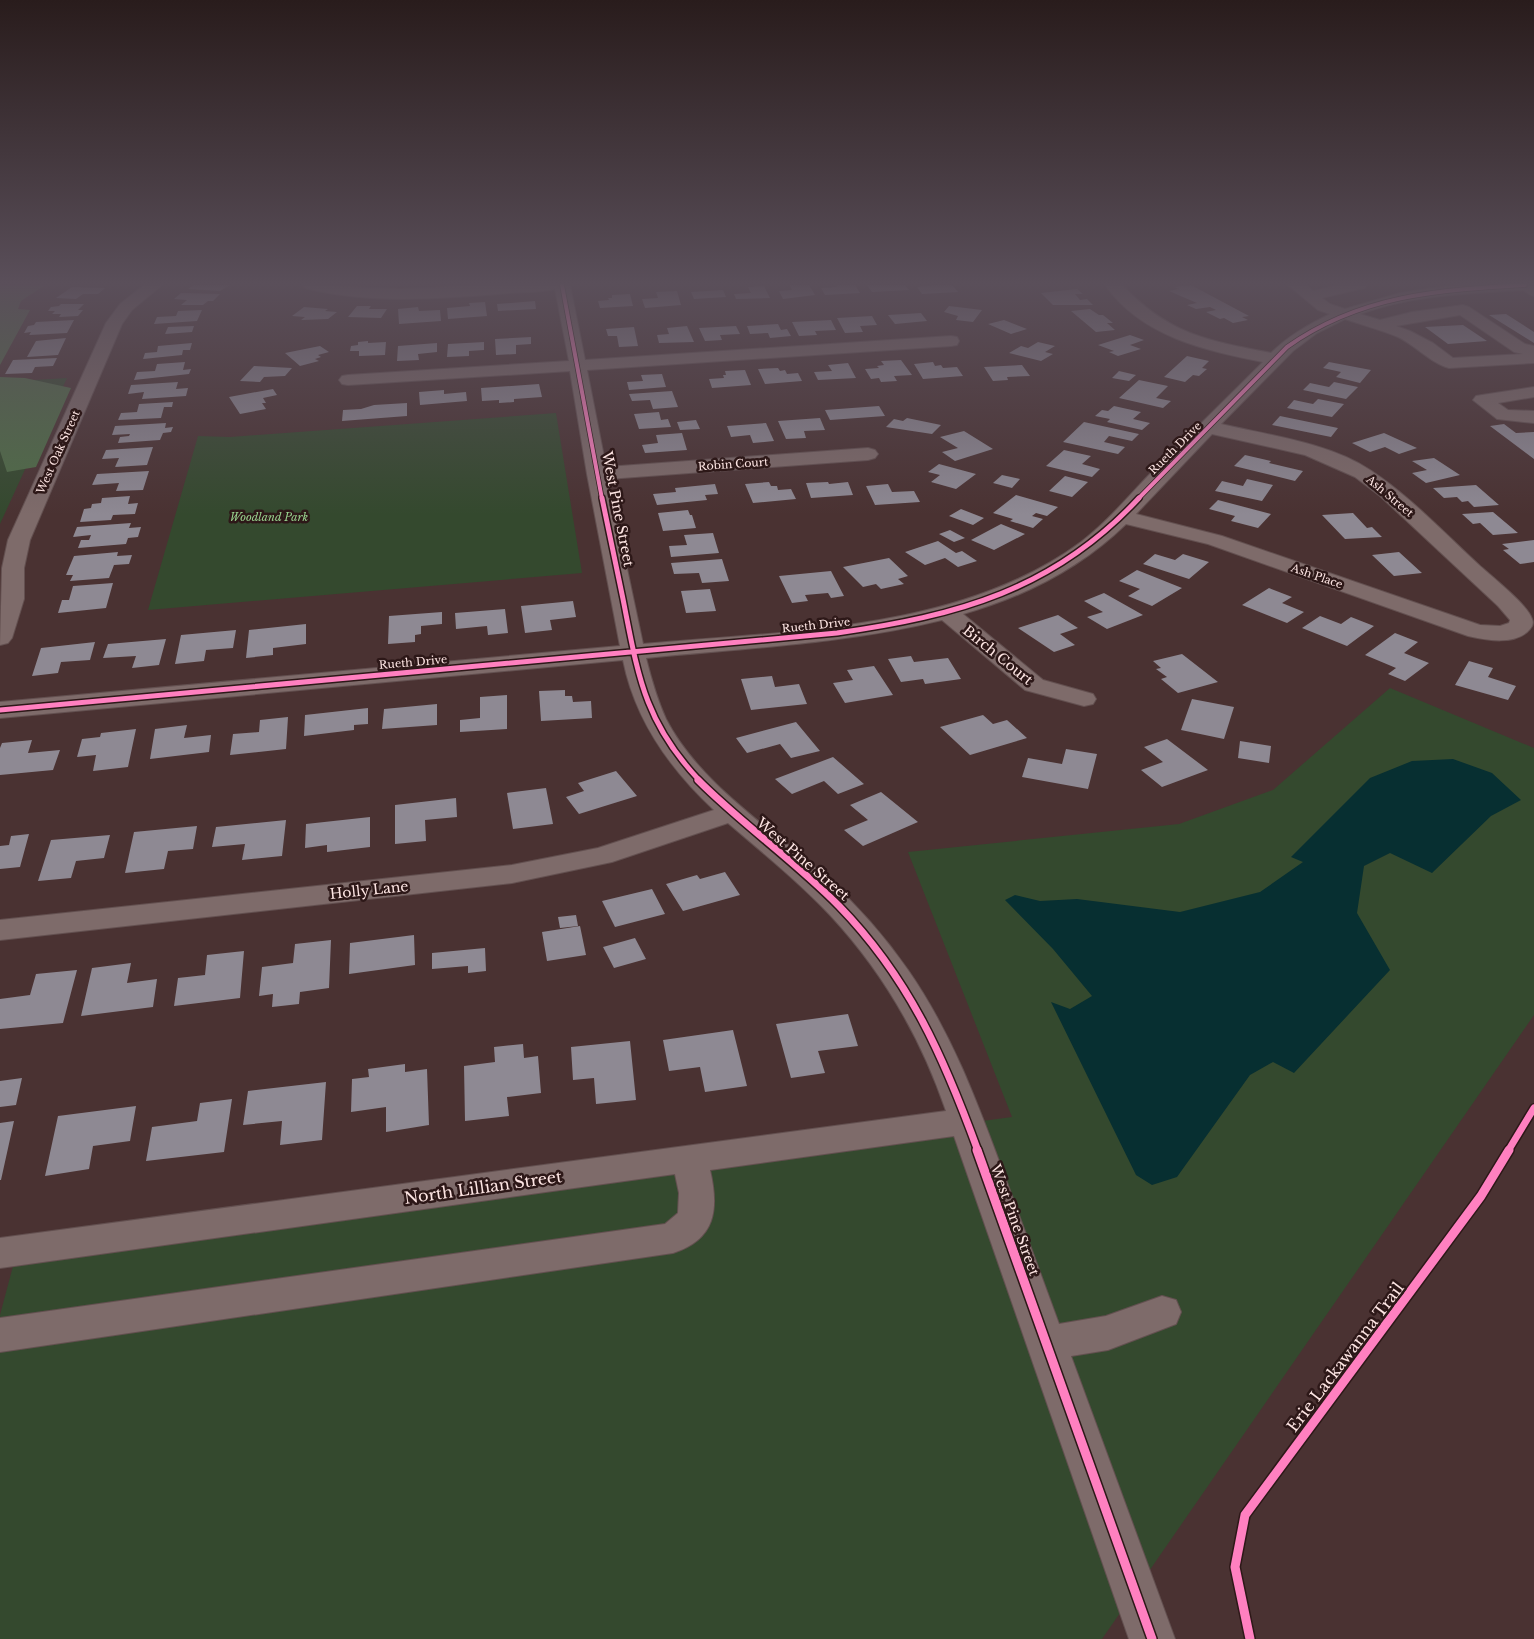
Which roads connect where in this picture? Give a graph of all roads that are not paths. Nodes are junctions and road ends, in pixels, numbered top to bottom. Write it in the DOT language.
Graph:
graph roads {
  1 [pos="98,361"];
  2 [pos="619,361"];
  3 [pos="1273,361"];
  4 [pos="1447,361"];
  5 [pos="1475,361"];
  6 [pos="578,364"];
  7 [pos="348,380"];
  8 [pos="1534,392"];
  9 [pos="1534,417"];
  10 [pos="1208,427"];
  11 [pos="868,454"];
  12 [pos="597,474"];
  13 [pos="1121,516"];
  14 [pos="945,611"];
  15 [pos="1513,631"];
  16 [pos="0,638"];
  17 [pos="634,652"];
  18 [pos="1084,699"];
  19 [pos="0,710"];
  20 [pos="731,813"];
  21 [pos="0,930"];
  22 [pos="966,1121"];
  23 [pos="690,1159"];
  24 [pos="0,1253"];
  25 [pos="1162,1312"];
  26 [pos="0,1335"];
  27 [pos="1046,1343"];
  28 [pos="1152,1639"];
  1 -- 16 [label="street, West Oak Street"];
  2 -- 6 [label="street"];
  3 -- 10 [label="street, Rueth Drive"];
  4 -- 5 [label="street"];
  6 -- 7 [label="street"];
  6 -- 12 [label="street, West Pine Street"];
  8 -- 9 [label="street"];
  10 -- 13 [label="street, Rueth Drive"];
  10 -- 15 [label="street, Ash Street"];
  11 -- 12 [label="street, Robin Court"];
  12 -- 17 [label="street, West Pine Street"];
  13 -- 14 [label="street, Rueth Drive"];
  13 -- 15 [label="street, Ash Place"];
  14 -- 17 [label="street, Rueth Drive"];
  14 -- 18 [label="street, Birch Court"];
  17 -- 19 [label="street, Rueth Drive"];
  17 -- 20 [label="street, West Pine Street"];
  20 -- 21 [label="street, Holly Lane"];
  20 -- 22 [label="street, West Pine Street"];
  22 -- 23 [label="street, North Lillian Street"];
  22 -- 27 [label="street, West Pine Street"];
  23 -- 24 [label="street, North Lillian Street"];
  23 -- 26 [label="street"];
  25 -- 27 [label="street"];
  27 -- 28 [label="street, West Pine Street"];
}
